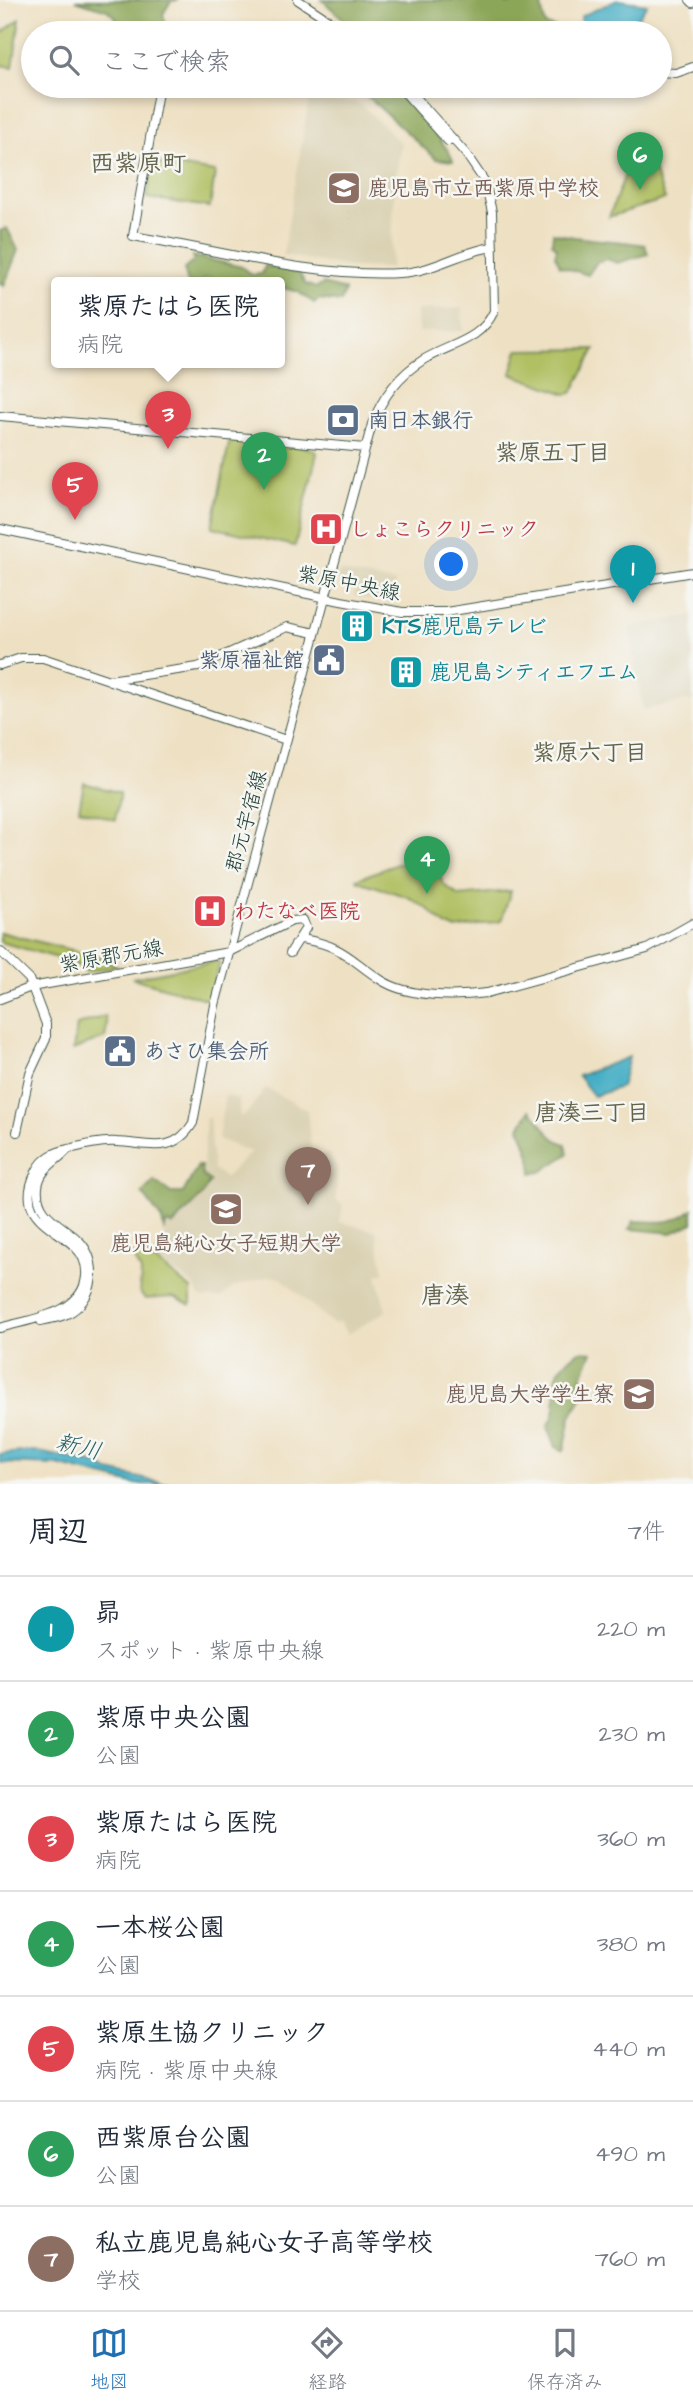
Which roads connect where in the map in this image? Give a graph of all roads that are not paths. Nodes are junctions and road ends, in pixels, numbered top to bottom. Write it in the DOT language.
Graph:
graph roads {
  1 [pos="289,0"];
  2 [pos="298,0"];
  3 [pos="324,21"];
  4 [pos="327,21"];
  5 [pos="693,67"];
  6 [pos="672,73"];
  7 [pos="157,98"];
  8 [pos="409,98"];
  9 [pos="416,98"];
  10 [pos="491,222"];
  11 [pos="493,247"];
  12 [pos="0,416"];
  13 [pos="365,448"];
  14 [pos="0,529"];
  15 [pos="693,572"];
  16 [pos="325,597"];
  17 [pos="315,633"];
  18 [pos="0,665"];
  19 [pos="109,680"];
  20 [pos="286,740"];
  21 [pos="693,923"];
  22 [pos="301,939"];
  23 [pos="0,951"];
  24 [pos="229,952"];
  25 [pos="290,953"];
  26 [pos="31,988"];
  27 [pos="0,999"];
  28 [pos="17,1132"];
  29 [pos="0,1330"];
  1 -- 3 [label="street"];
  2 -- 4 [label="street"];
  5 -- 6 [label="street"];
  7 -- 11 [label="street"];
  8 -- 10 [label="street, 郡元宇宿線"];
  9 -- 10 [label="street, 郡元宇宿線"];
  10 -- 11 [label="street, 郡元宇宿線"];
  11 -- 13 [label="street, 郡元宇宿線"];
  12 -- 13 [label="street"];
  13 -- 16 [label="street, 郡元宇宿線"];
  14 -- 16 [label="street, 紫原中央線"];
  15 -- 16 [label="street, 紫原中央線"];
  16 -- 17 [label="street, 郡元宇宿線"];
  17 -- 19 [label="street"];
  17 -- 20 [label="street, 郡元宇宿線"];
  18 -- 19 [label="street"];
  19 -- 20 [label="street"];
  20 -- 24 [label="street, 郡元宇宿線"];
  21 -- 22 [label="street"];
  22 -- 24 [label="street, 紫原郡元線"];
  22 -- 25 [label="street"];
  23 -- 26 [label="street"];
  24 -- 26 [label="street, 紫原郡元線"];
  24 -- 29 [label="street, 郡元宇宿線"];
  26 -- 27 [label="street, 紫原郡元線"];
  26 -- 28 [label="street"];
}
